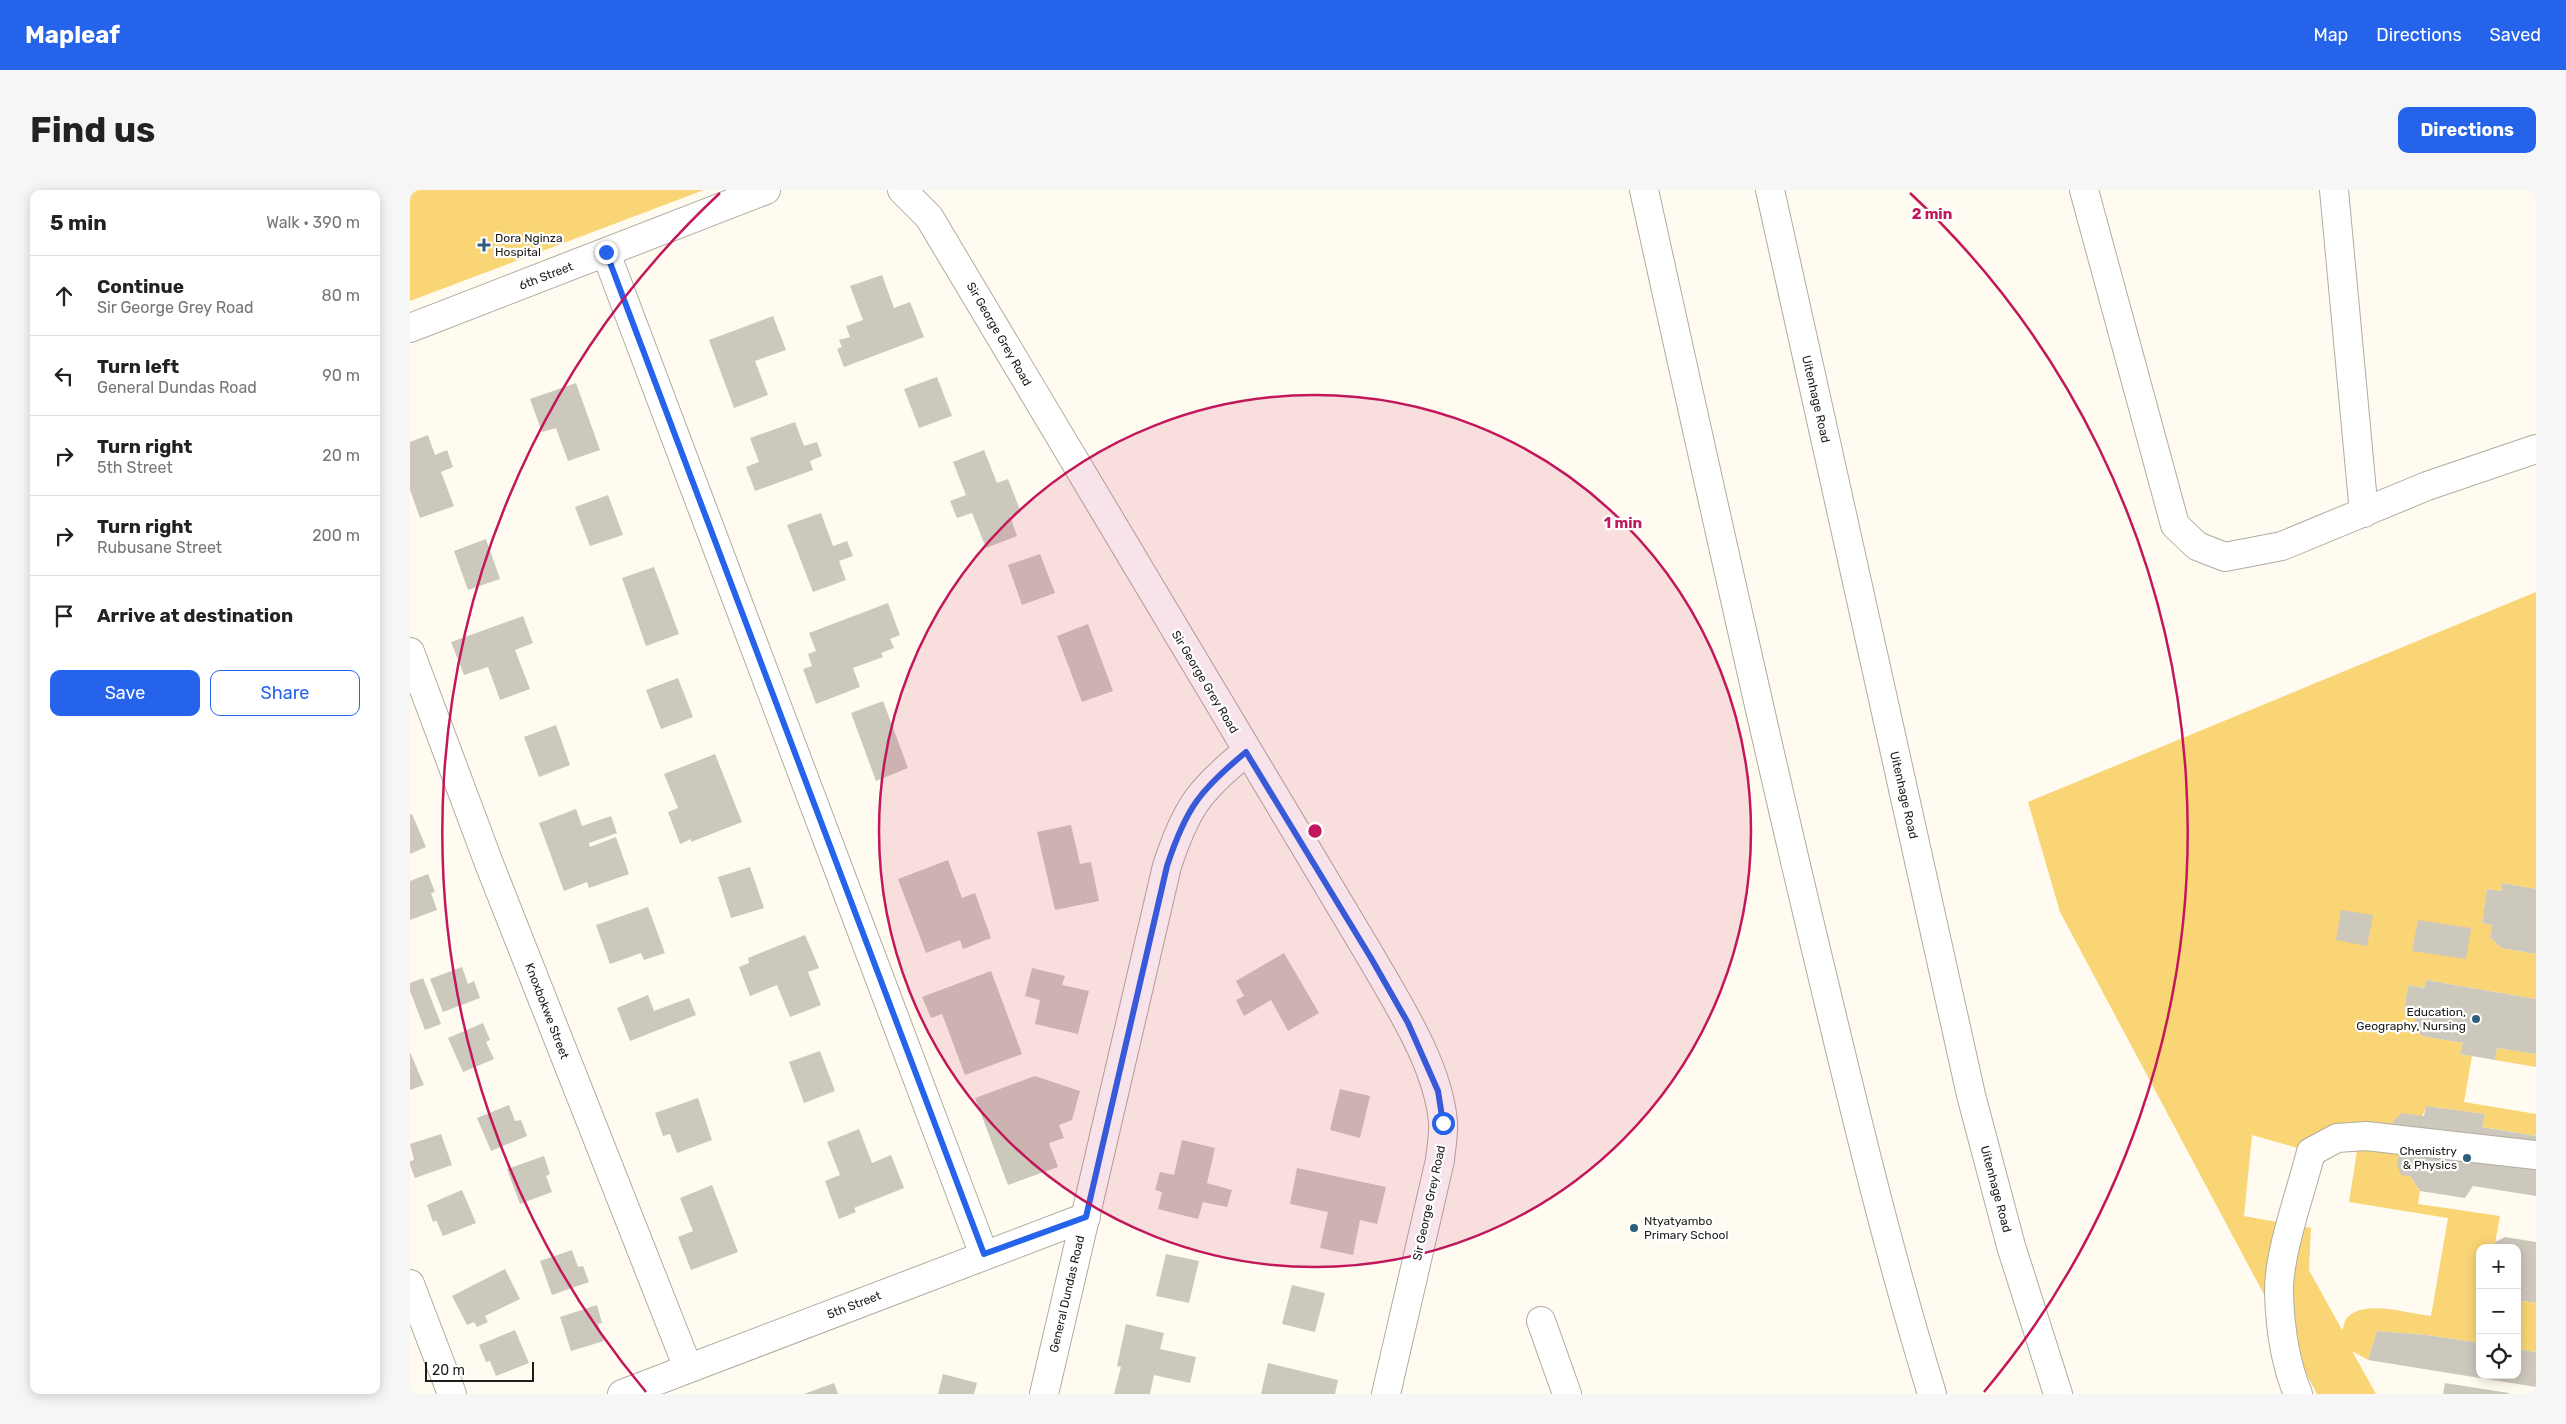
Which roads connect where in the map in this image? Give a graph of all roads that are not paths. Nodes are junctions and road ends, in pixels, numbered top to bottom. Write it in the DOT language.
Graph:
graph roads {
  1 [pos="766,190"];
  2 [pos="902,190"];
  3 [pos="1644,190"];
  4 [pos="1770,190"];
  5 [pos="2084,190"];
  6 [pos="2334,190"];
  7 [pos="606,252"];
  8 [pos="410,328"];
  9 [pos="2536,449"];
  10 [pos="2364,513"];
  11 [pos="410,652"];
  12 [pos="1246,752"];
  13 [pos="2536,1155"];
  14 [pos="1086,1217"];
  15 [pos="984,1254"];
  16 [pos="410,1284"];
  17 [pos="1541,1321"];
  18 [pos="688,1368"];
  19 [pos="452,1394"];
  20 [pos="622,1394"];
  21 [pos="1044,1394"];
  22 [pos="1386,1394"];
  23 [pos="1567,1394"];
  24 [pos="1932,1394"];
  25 [pos="2058,1394"];
  26 [pos="2298,1394"];
  1 -- 7 [label="street, 6th Street"];
  2 -- 12 [label="street, Sir George Grey Road"];
  3 -- 24 [label="street"];
  4 -- 25 [label="street, Uitenhage Road"];
  5 -- 10 [label="street"];
  6 -- 10 [label="street"];
  7 -- 8 [label="street, 6th Street"];
  7 -- 15 [label="street"];
  9 -- 10 [label="street"];
  11 -- 18 [label="street, Knoxbokwe Street"];
  12 -- 14 [label="street, General Dundas Road"];
  12 -- 22 [label="street, Sir George Grey Road"];
  13 -- 26 [label="street"];
  14 -- 15 [label="street, 5th Street"];
  14 -- 21 [label="street, General Dundas Road"];
  15 -- 18 [label="street, 5th Street"];
  16 -- 19 [label="street"];
  17 -- 23 [label="street"];
  18 -- 20 [label="street, 5th Street"];
}
